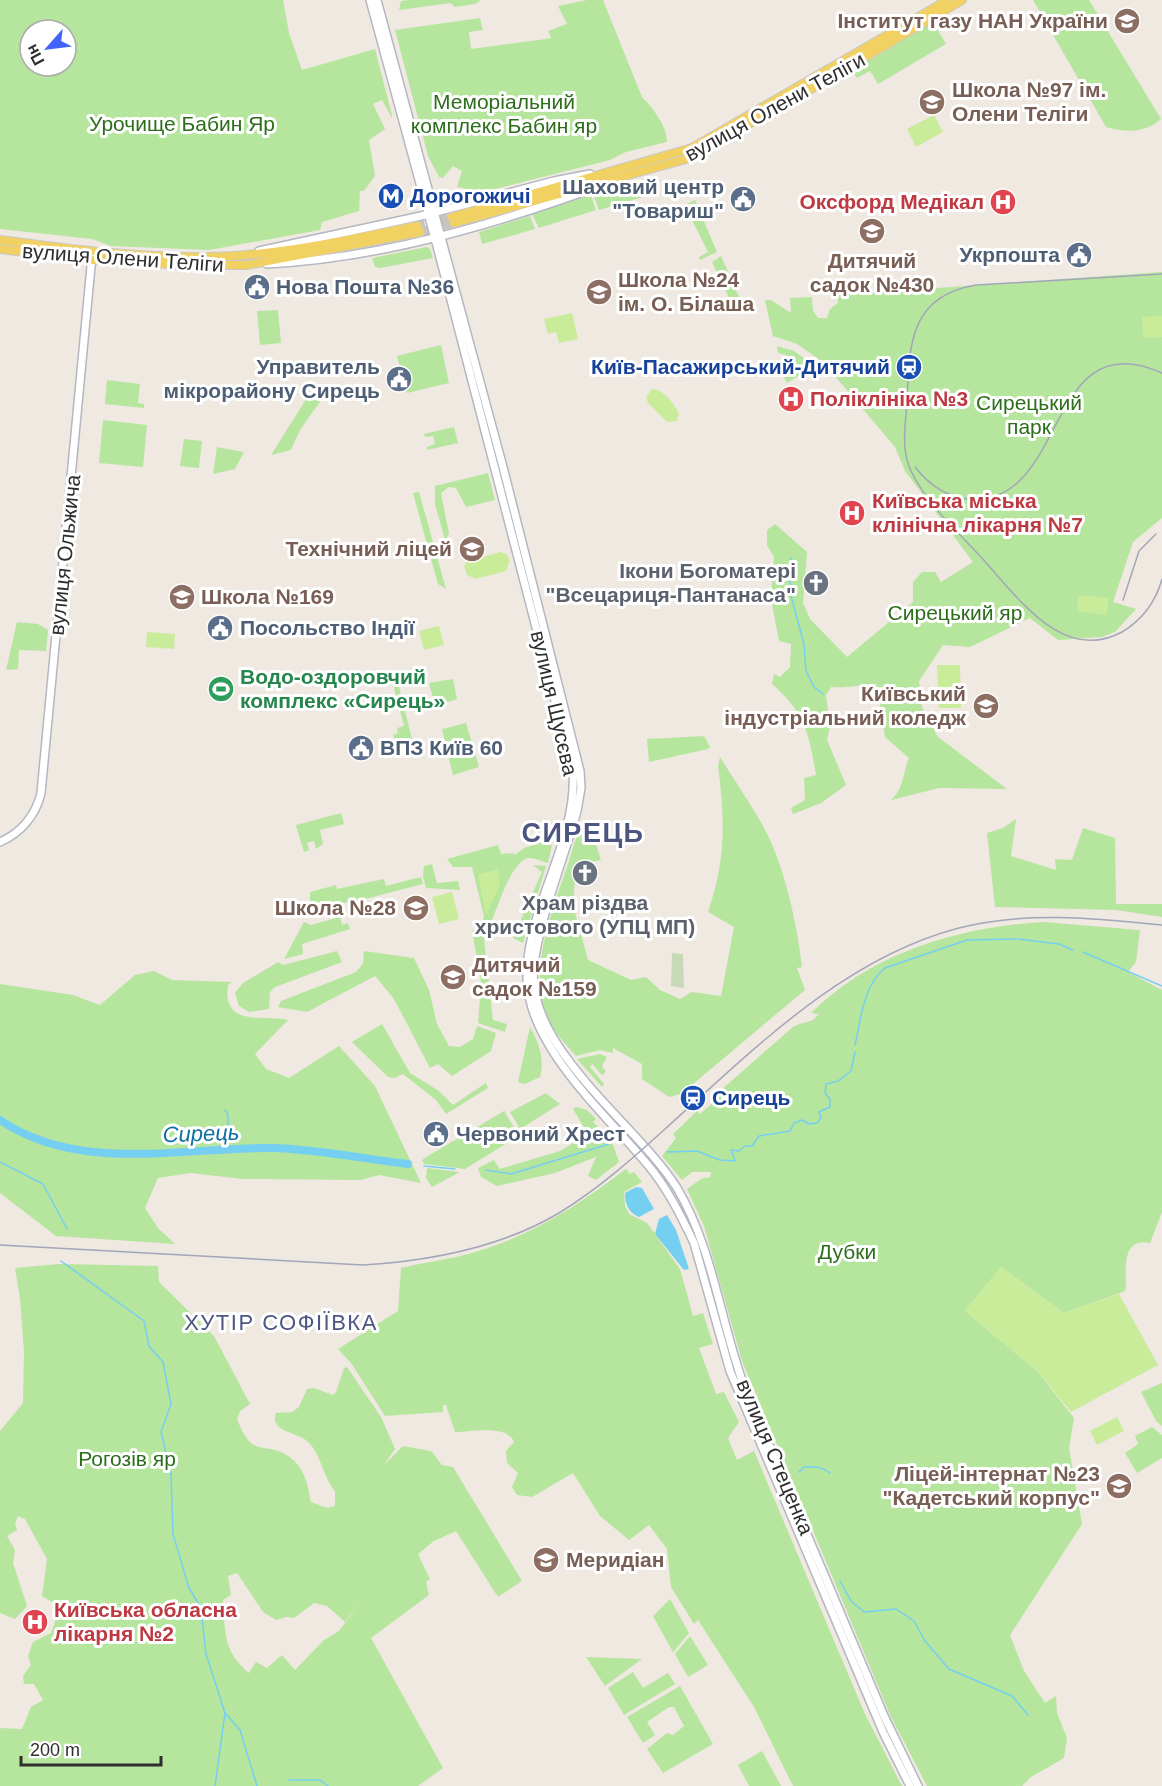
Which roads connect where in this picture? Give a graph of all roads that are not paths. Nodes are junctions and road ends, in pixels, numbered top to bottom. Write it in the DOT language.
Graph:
graph roads {
  1 [pos="370,0"];
  2 [pos="377,0"];
  3 [pos="948,0"];
  4 [pos="962,0"];
  5 [pos="610,171"];
  6 [pos="613,181"];
  7 [pos="431,214"];
  8 [pos="438,237"];
  9 [pos="0,240"];
  10 [pos="0,249"];
  11 [pos="93,251"];
  12 [pos="245,254"];
  13 [pos="92,260"];
  14 [pos="247,265"];
  15 [pos="0,842"];
  16 [pos="632,1132"];
  17 [pos="627,1141"];
  18 [pos="910,1786"];
  19 [pos="918,1786"];
  1 -- 7 [label="main road"];
  2 -- 7 [label="main road"];
  3 -- 5 [label="main road, вулиця Олени Теліги"];
  4 -- 6 [label="main road, вулиця Олени Теліги"];
  5 -- 6 [label="main road, вулиця Олени Теліги"];
  5 -- 7 [label="main road, вулиця Олени Теліги"];
  6 -- 8 [label="main road, вулиця Олени Теліги"];
  7 -- 8 [label="main road"];
  7 -- 12 [label="main road, вулиця Олени Теліги"];
  8 -- 14 [label="main road, вулиця Олени Теліги"];
  8 -- 16 [label="main road, вулиця Щусєва"];
  8 -- 17 [label="main road, вулиця Щусєва"];
  9 -- 11 [label="main road, вулиця Олени Теліги"];
  10 -- 13 [label="main road, вулиця Олени Теліги"];
  11 -- 12 [label="main road, вулиця Олени Теліги"];
  11 -- 13 [label="main road, вулиця Ольжича"];
  12 -- 14 [label="main road, вулиця Олени Теліги"];
  13 -- 14 [label="main road, вулиця Олени Теліги"];
  13 -- 15 [label="main road, вулиця Ольжича"];
  16 -- 19 [label="main road, вулиця Стеценка"];
  17 -- 18 [label="main road, вулиця Стеценка"];
}
